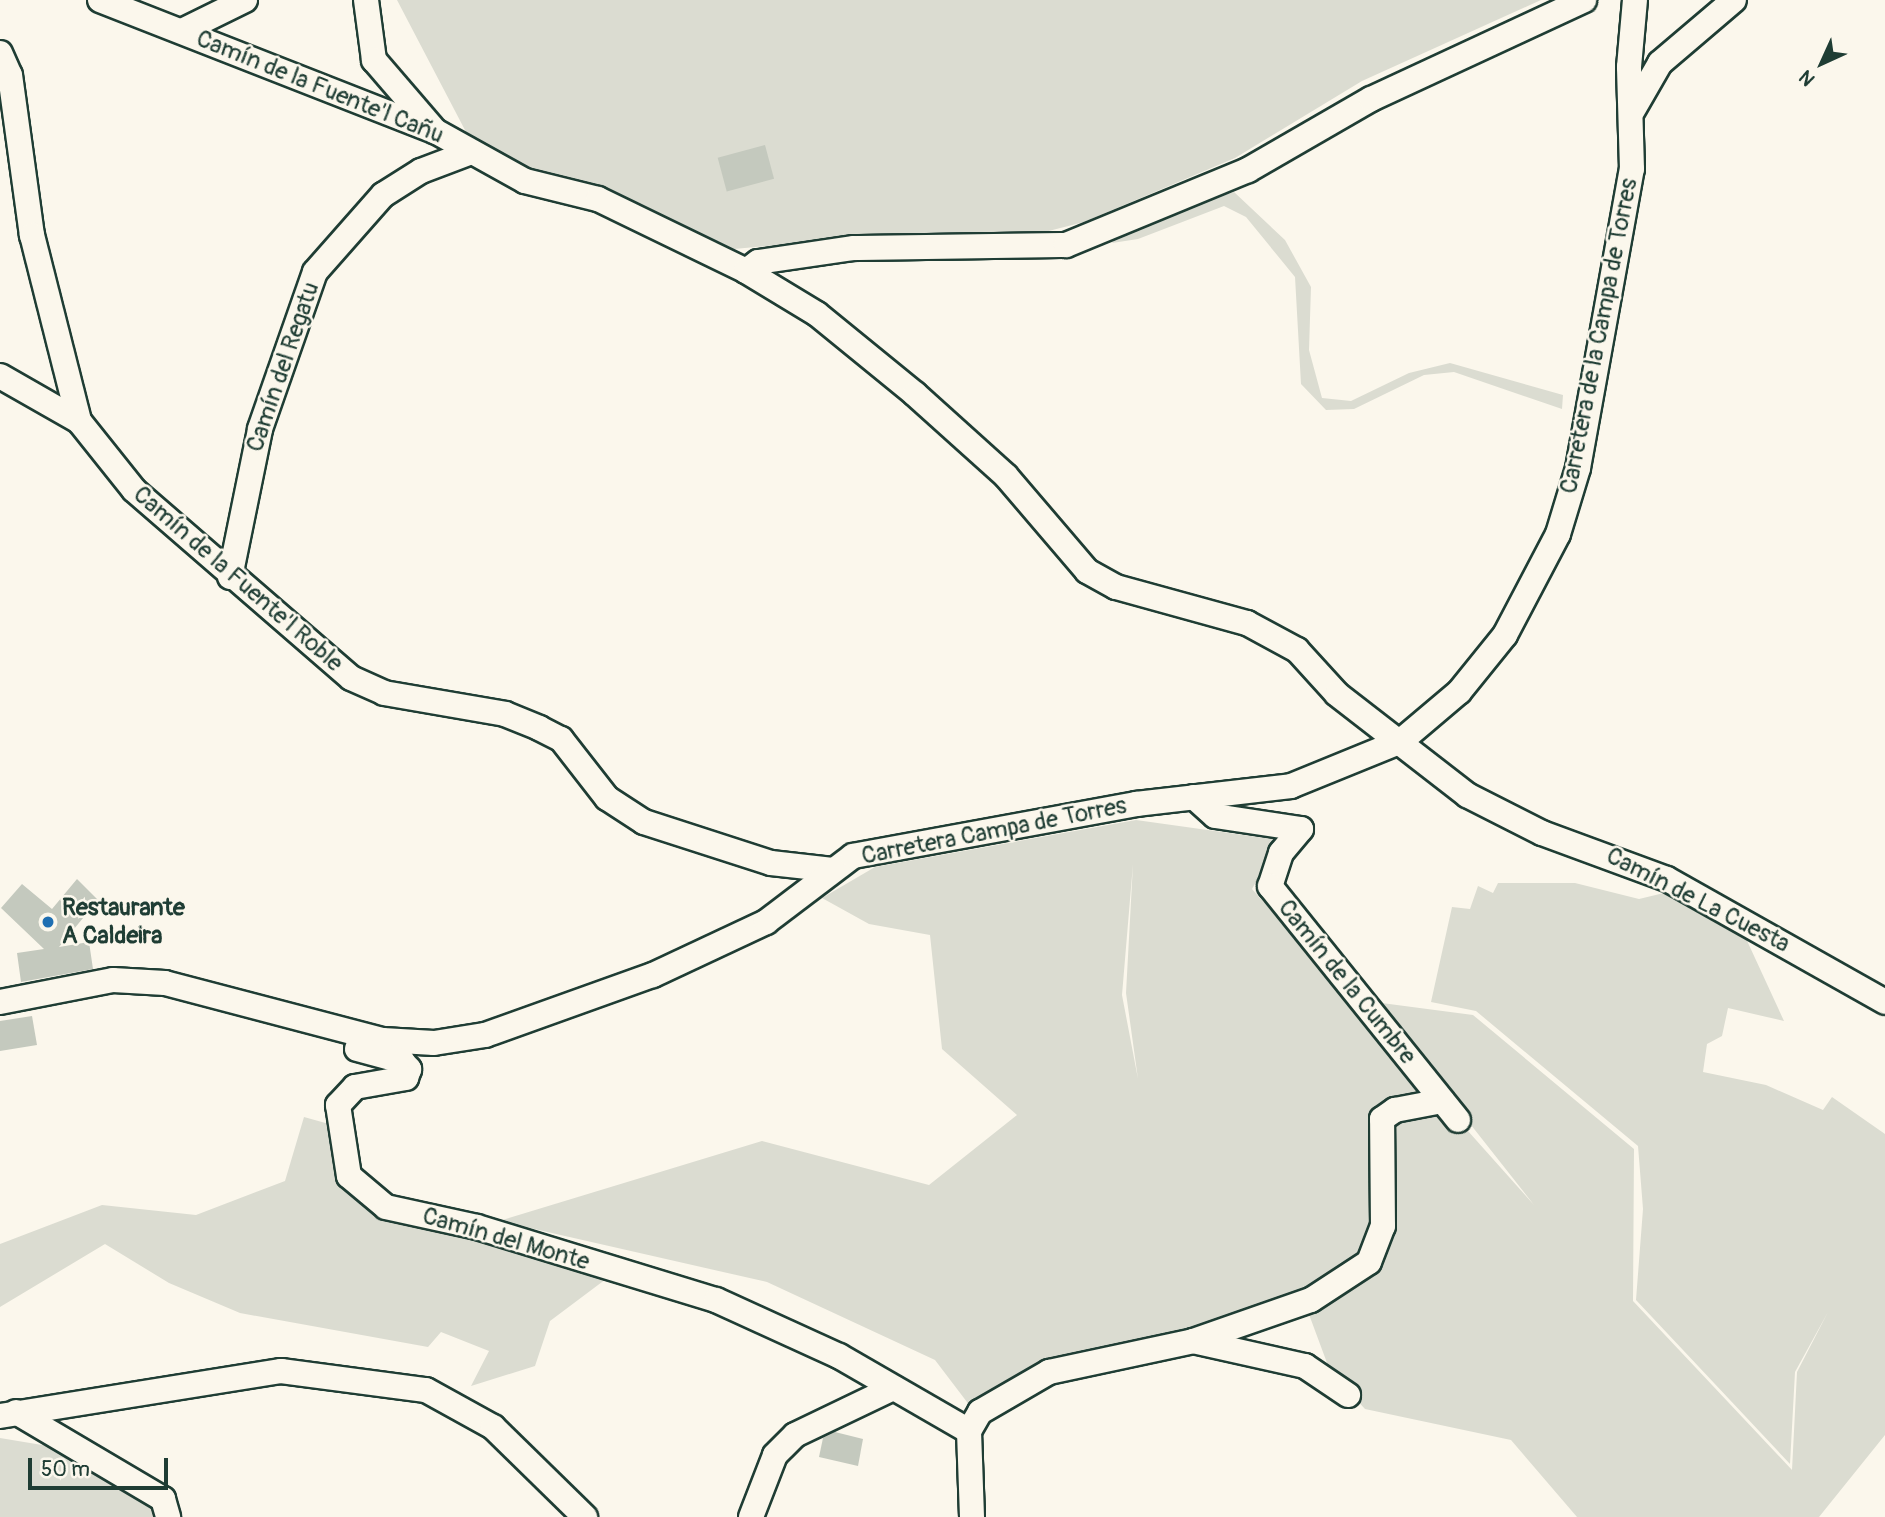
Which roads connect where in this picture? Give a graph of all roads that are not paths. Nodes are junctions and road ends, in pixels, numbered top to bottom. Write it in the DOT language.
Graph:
graph roads {
  1 [pos="100,0"];
  2 [pos="245,0"];
  3 [pos="366,0"];
  4 [pos="1584,0"];
  5 [pos="1635,0"];
  6 [pos="1734,0"];
  7 [pos="184,30"];
  8 [pos="0,53"];
  9 [pos="1633,110"];
  10 [pos="435,131"];
  11 [pos="471,152"];
  12 [pos="746,271"];
  13 [pos="0,376"];
  14 [pos="79,421"];
  15 [pos="230,576"];
  16 [pos="1401,741"];
  17 [pos="1194,797"];
  18 [pos="833,870"];
  19 [pos="0,1002"];
  20 [pos="1885,1002"];
  21 [pos="338,1030"];
  22 [pos="1193,1341"];
  23 [pos="893,1388"];
  24 [pos="1348,1395"];
  25 [pos="8,1414"];
  26 [pos="969,1431"];
  27 [pos="168,1517"];
  28 [pos="584,1517"];
  29 [pos="751,1517"];
  30 [pos="972,1517"];
  1 -- 7 [label="street, Camín de la Fuente'l Cañu"];
  2 -- 7 [label="street"];
  3 -- 10 [label="street"];
  4 -- 12 [label="street"];
  5 -- 9 [label="street, Carretera de la Campa de Torres"];
  6 -- 9 [label="street"];
  7 -- 10 [label="street, Camín de la Fuente'l Cañu"];
  8 -- 14 [label="street, Camín de la Fuente'l Roble"];
  9 -- 16 [label="street, Carretera de la Campa de Torres"];
  10 -- 11 [label="street, Camín de la Fuente'l Cañu"];
  11 -- 12 [label="street, Camín de la Fuente'l Cañu"];
  11 -- 15 [label="street, Camín del Regatu"];
  12 -- 16 [label="street, Camín de la Fuente'l Cañu"];
  13 -- 14 [label="street"];
  14 -- 15 [label="street, Camín de la Fuente'l Roble"];
  15 -- 18 [label="street, Camín de la Fuente'l Roble"];
  16 -- 17 [label="street, Carretera Campa de Torres"];
  16 -- 20 [label="street, Camín de La Cuesta"];
  17 -- 18 [label="street, Carretera Campa de Torres"];
  17 -- 22 [label="street, Camín de la Cumbre"];
  18 -- 21 [label="street, Carretera Campa de Torres"];
  19 -- 21 [label="street, Carretera Campa de Torres"];
  21 -- 23 [label="street, Camín del Monte"];
  22 -- 24 [label="street"];
  22 -- 26 [label="street"];
  23 -- 26 [label="street"];
  23 -- 29 [label="street"];
  25 -- 27 [label="street"];
  25 -- 28 [label="street"];
  26 -- 30 [label="street"];
}
